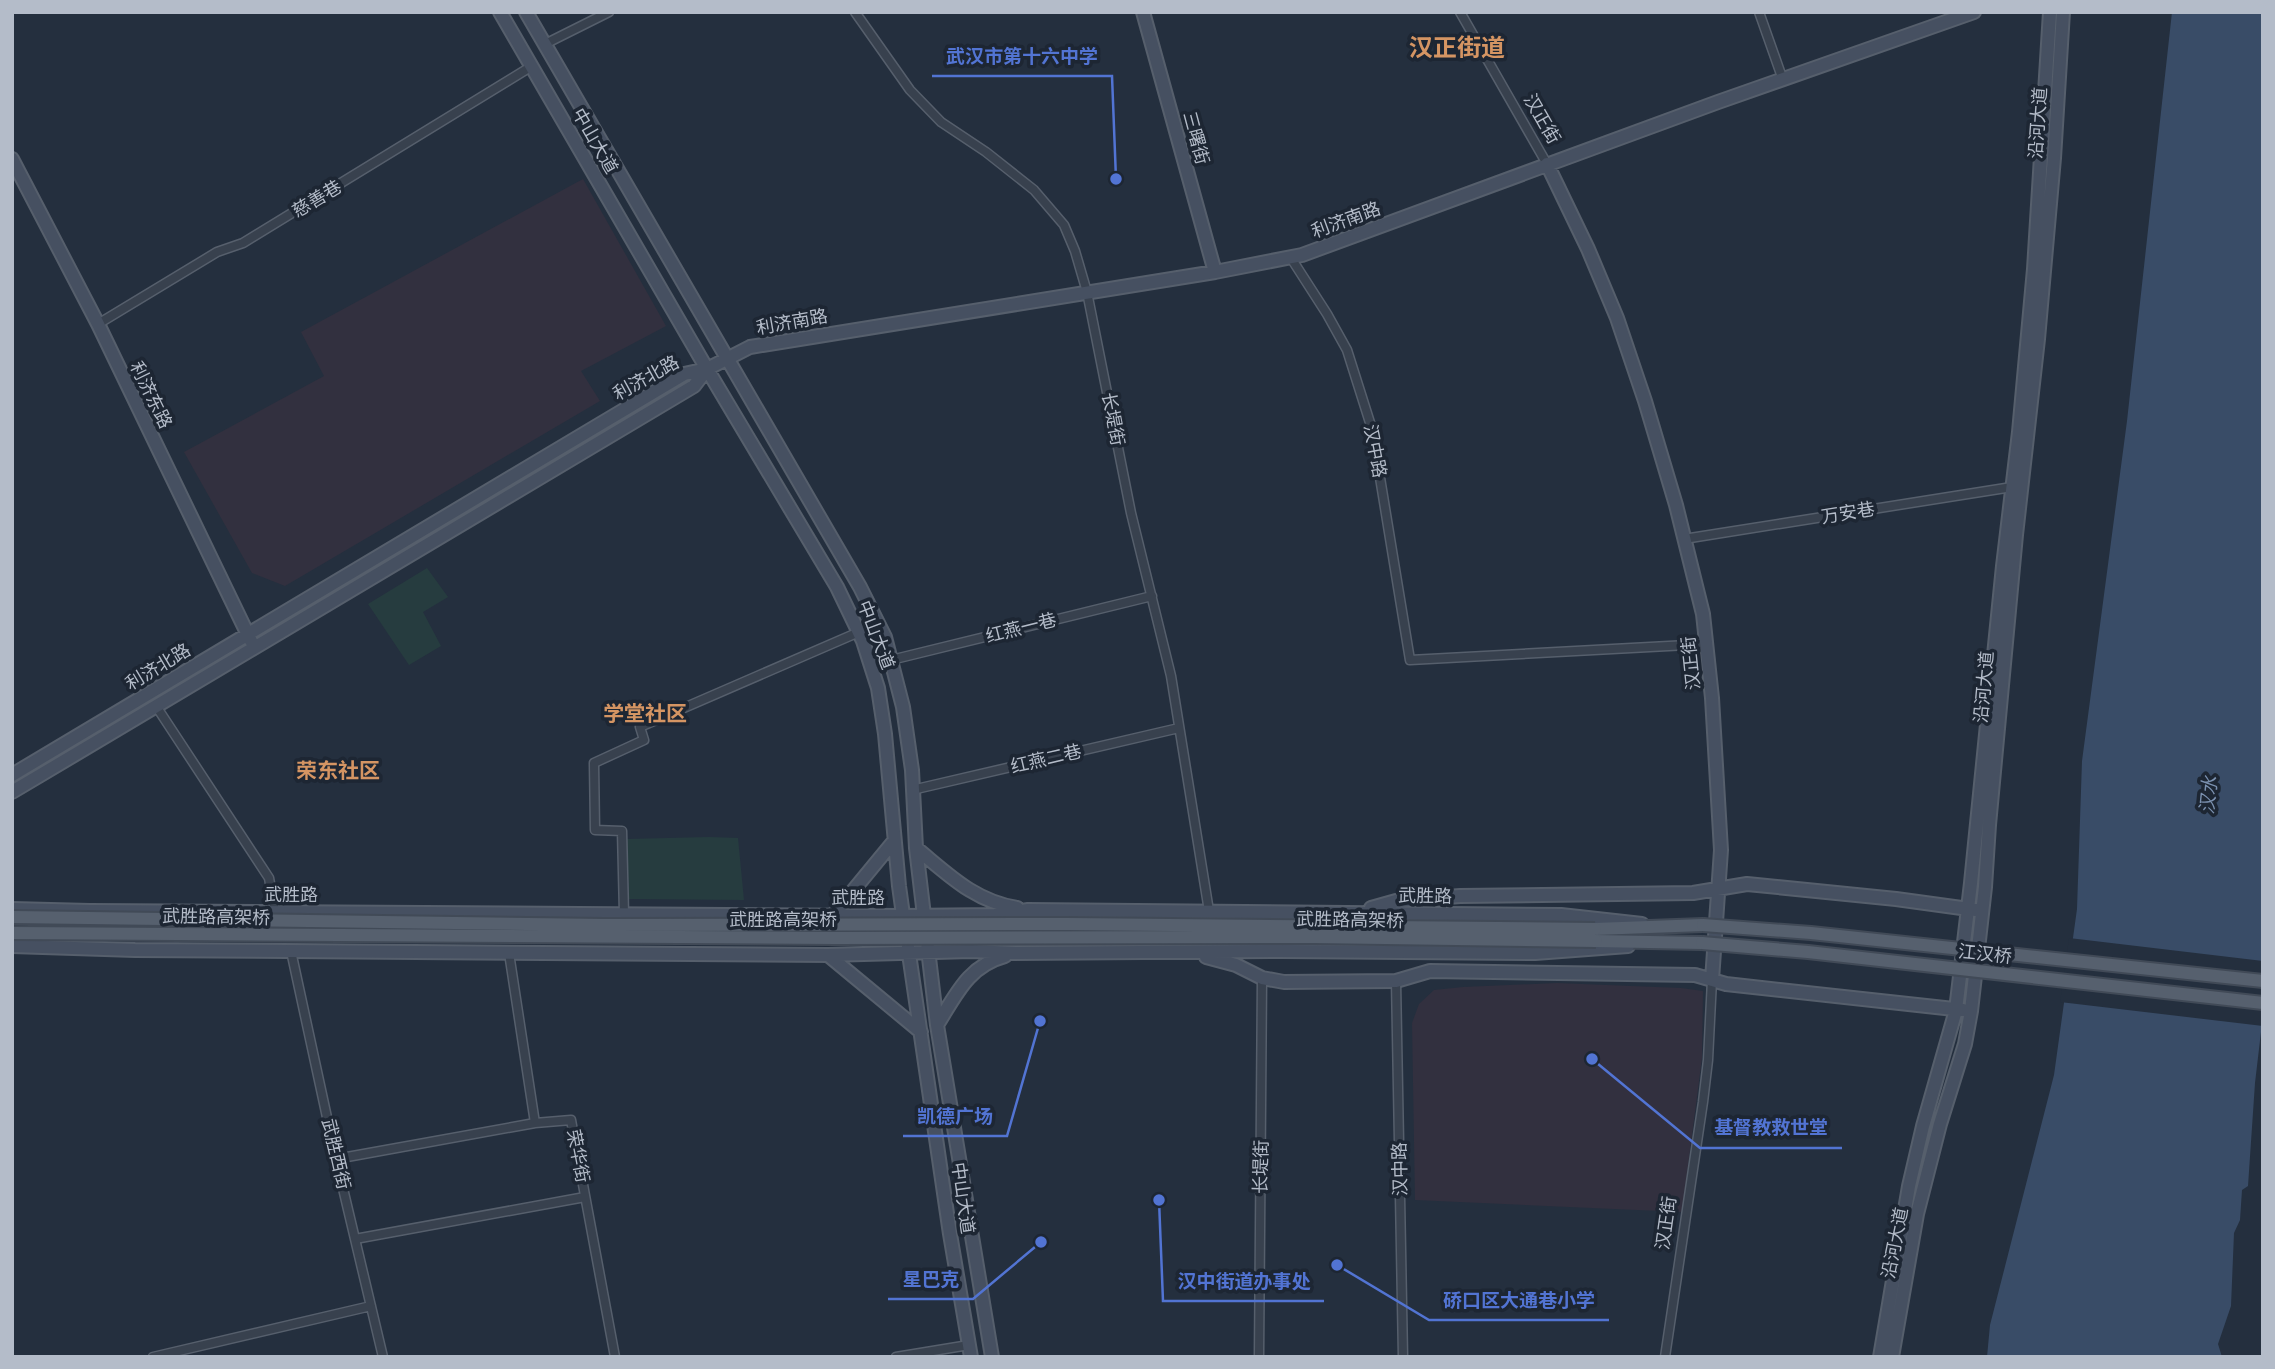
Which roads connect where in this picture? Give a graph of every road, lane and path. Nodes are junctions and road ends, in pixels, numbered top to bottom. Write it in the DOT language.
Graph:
graph roads {
  1 [pos="500,12"];
  2 [pos="526,12"];
  3 [pos="610,12"];
  4 [pos="855,12"];
  5 [pos="1143,12"];
  6 [pos="1460,12"];
  7 [pos="1759,12"];
  8 [pos="1975,12"];
  9 [pos="2050,12"];
  10 [pos="2063,12"];
  11 [pos="545,44"];
  12 [pos="532,66"];
  13 [pos="1783,80"];
  14 [pos="12,159"];
  15 [pos="1547,164"];
  16 [pos="1291,258"];
  17 [pos="1215,272"];
  18 [pos="1087,292"];
  19 [pos="98,324"];
  20 [pos="725,358"];
  21 [pos="707,369"];
  22 [pos="2012,486"];
  23 [pos="1684,539"];
  24 [pos="1152,596"];
  25 [pos="859,632"];
  26 [pos="246,634"];
  27 [pos="1706,644"];
  28 [pos="254,648"];
  29 [pos="891,660"];
  30 [pos="156,706"];
  31 [pos="1179,728"];
  32 [pos="12,775"];
  33 [pos="912,790"];
  34 [pos="12,792"];
  35 [pos="894,841"];
  36 [pos="916,848"];
  37 [pos="1719,888"];
  38 [pos="1968,908"];
  39 [pos="12,909"];
  40 [pos="1028,910"];
  41 [pos="1209,911"];
  42 [pos="1983,911"];
  43 [pos="275,912"];
  44 [pos="1355,912"];
  45 [pos="624,914"];
  46 [pos="833,915"];
  47 [pos="924,915"];
  48 [pos="903,916"];
  49 [pos="12,917"];
  50 [pos="1655,926"];
  51 [pos="1703,926"];
  52 [pos="12,933"];
  53 [pos="1596,935"];
  54 [pos="1652,943"];
  55 [pos="12,946"];
  56 [pos="291,951"];
  57 [pos="909,952"];
  58 [pos="928,952"];
  59 [pos="1185,952"];
  60 [pos="509,953"];
  61 [pos="1015,953"];
  62 [pos="1474,953"];
  63 [pos="828,955"];
  64 [pos="1430,971"];
  65 [pos="1262,978"];
  66 [pos="1712,980"];
  67 [pos="1396,981"];
  68 [pos="2263,981"];
  69 [pos="2263,1003"];
  70 [pos="1955,1010"];
  71 [pos="1971,1011"];
  72 [pos="937,1025"];
  73 [pos="921,1032"];
  74 [pos="535,1123"];
  75 [pos="336,1159"];
  76 [pos="585,1197"];
  77 [pos="355,1239"];
  78 [pos="371,1306"];
  79 [pos="970,1351"];
  80 [pos="153,1357"];
  81 [pos="383,1357"];
  82 [pos="615,1357"];
  83 [pos="897,1357"];
  84 [pos="992,1357"];
  85 [pos="1259,1357"];
  86 [pos="1403,1357"];
  87 [pos="1665,1357"];
  88 [pos="1880,1357"];
  89 [pos="1892,1357"];
  1 -- 12 [label="main road, 中山大道"];
  2 -- 11 [label="main road, 中山大道"];
  3 -- 11 [label="street"];
  4 -- 18 [label="street, 长堤街"];
  5 -- 17 [label="main road, 三曙街"];
  6 -- 15 [label="street, 汉正街"];
  7 -- 13 [label="street"];
  8 -- 13 [label="main road, 利济南路"];
  9 -- 22 [label="main road, 沿河大道"];
  10 -- 42 [label="main road, 沿河大道"];
  11 -- 20 [label="main road, 中山大道"];
  12 -- 19 [label="street, 慈善巷"];
  12 -- 21 [label="main road, 中山大道"];
  13 -- 15 [label="main road, 利济南路"];
  14 -- 19 [label="main road, 利济东路"];
  15 -- 16 [label="main road, 利济南路"];
  15 -- 23 [label="main road, 汉正街"];
  16 -- 17 [label="main road, 利济南路"];
  16 -- 27 [label="street, 汉中路"];
  17 -- 18 [label="main road, 利济南路"];
  18 -- 20 [label="main road, 利济南路"];
  18 -- 24 [label="street, 长堤街"];
  19 -- 26 [label="main road, 利济东路"];
  20 -- 21 [label="main road, 利济南路"];
  20 -- 29 [label="main road, 中山大道"];
  21 -- 25 [label="main road, 中山大道"];
  21 -- 26 [label="main road, 利济北路"];
  21 -- 28 [label="main road, 利济北路"];
  22 -- 23 [label="street, 万安巷"];
  22 -- 38 [label="main road, 沿河大道"];
  23 -- 27 [label="main road, 汉正街"];
  24 -- 29 [label="street, 红燕一巷"];
  24 -- 31 [label="street, 长堤街"];
  25 -- 35 [label="main road, 中山大道"];
  25 -- 45 [label="street"];
  26 -- 28 [label="main road, 利济东路"];
  26 -- 32 [label="main road, 利济北路"];
  27 -- 37 [label="main road, 汉正街"];
  28 -- 30 [label="main road, 利济北路"];
  29 -- 33 [label="main road, 中山大道"];
  30 -- 34 [label="main road, 利济北路"];
  30 -- 43 [label="street"];
  31 -- 33 [label="street, 红燕二巷"];
  31 -- 41 [label="street, 长堤街"];
  33 -- 36 [label="main road, 中山大道"];
  35 -- 46 [label="main road"];
  35 -- 48 [label="main road, 中山大道"];
  36 -- 40 [label="main road"];
  36 -- 47 [label="main road, 中山大道"];
  37 -- 38 [label="main road"];
  37 -- 44 [label="main road"];
  37 -- 66 [label="main road, 汉正街"];
  38 -- 42 [label="main road"];
  38 -- 70 [label="main road, 沿河大道"];
  39 -- 43 [label="main road, 武胜路"];
  40 -- 41 [label="main road, 武胜路"];
  40 -- 47 [label="main road, 武胜路"];
  41 -- 44 [label="main road, 武胜路"];
  42 -- 71 [label="main road, 沿河大道"];
  43 -- 45 [label="main road, 武胜路"];
  44 -- 50 [label="main road, 武胜路"];
  45 -- 46 [label="main road, 武胜路"];
  46 -- 48 [label="main road, 武胜路"];
  47 -- 48 [label="main road, 武胜路"];
  47 -- 58 [label="main road, 中山大道"];
  48 -- 57 [label="main road, 中山大道"];
  49 -- 53 [label="main road, 武胜路高架桥, bridge"];
  50 -- 51 [label="main road, 武胜路"];
  50 -- 53 [label="main road"];
  51 -- 68 [label="main road, 江汉桥, bridge"];
  52 -- 53 [label="main road, 武胜路高架桥, bridge"];
  53 -- 54 [label="main road"];
  54 -- 62 [label="main road"];
  54 -- 69 [label="main road, 江汉桥, bridge"];
  55 -- 56 [label="main road"];
  56 -- 60 [label="main road"];
  56 -- 75 [label="street, 武胜西街"];
  57 -- 58 [label="main road"];
  57 -- 63 [label="main road"];
  57 -- 73 [label="main road, 中山大道"];
  58 -- 61 [label="main road"];
  58 -- 72 [label="main road, 中山大道"];
  59 -- 61 [label="main road"];
  59 -- 62 [label="main road"];
  59 -- 65 [label="main road"];
  60 -- 63 [label="main road"];
  60 -- 74 [label="street"];
  61 -- 72 [label="main road"];
  62 -- 64 [label="main road"];
  63 -- 73 [label="main road"];
  64 -- 66 [label="main road"];
  64 -- 67 [label="main road"];
  65 -- 67 [label="main road"];
  65 -- 85 [label="street, 长堤街"];
  66 -- 70 [label="main road"];
  66 -- 87 [label="street, 汉正街"];
  67 -- 86 [label="street, 汉中路"];
  70 -- 71 [label="main road"];
  70 -- 88 [label="main road, 沿河大道"];
  71 -- 89 [label="main road, 沿河大道"];
  72 -- 84 [label="main road, 中山大道"];
  73 -- 79 [label="main road, 中山大道"];
  74 -- 75 [label="street"];
  74 -- 76 [label="street, 荣华街"];
  75 -- 77 [label="street, 武胜西街"];
  76 -- 77 [label="street"];
  76 -- 82 [label="street, 荣华街"];
  77 -- 78 [label="street, 武胜西街"];
  78 -- 80 [label="street"];
  78 -- 81 [label="street, 武胜西街"];
  79 -- 83 [label="street"];
}
